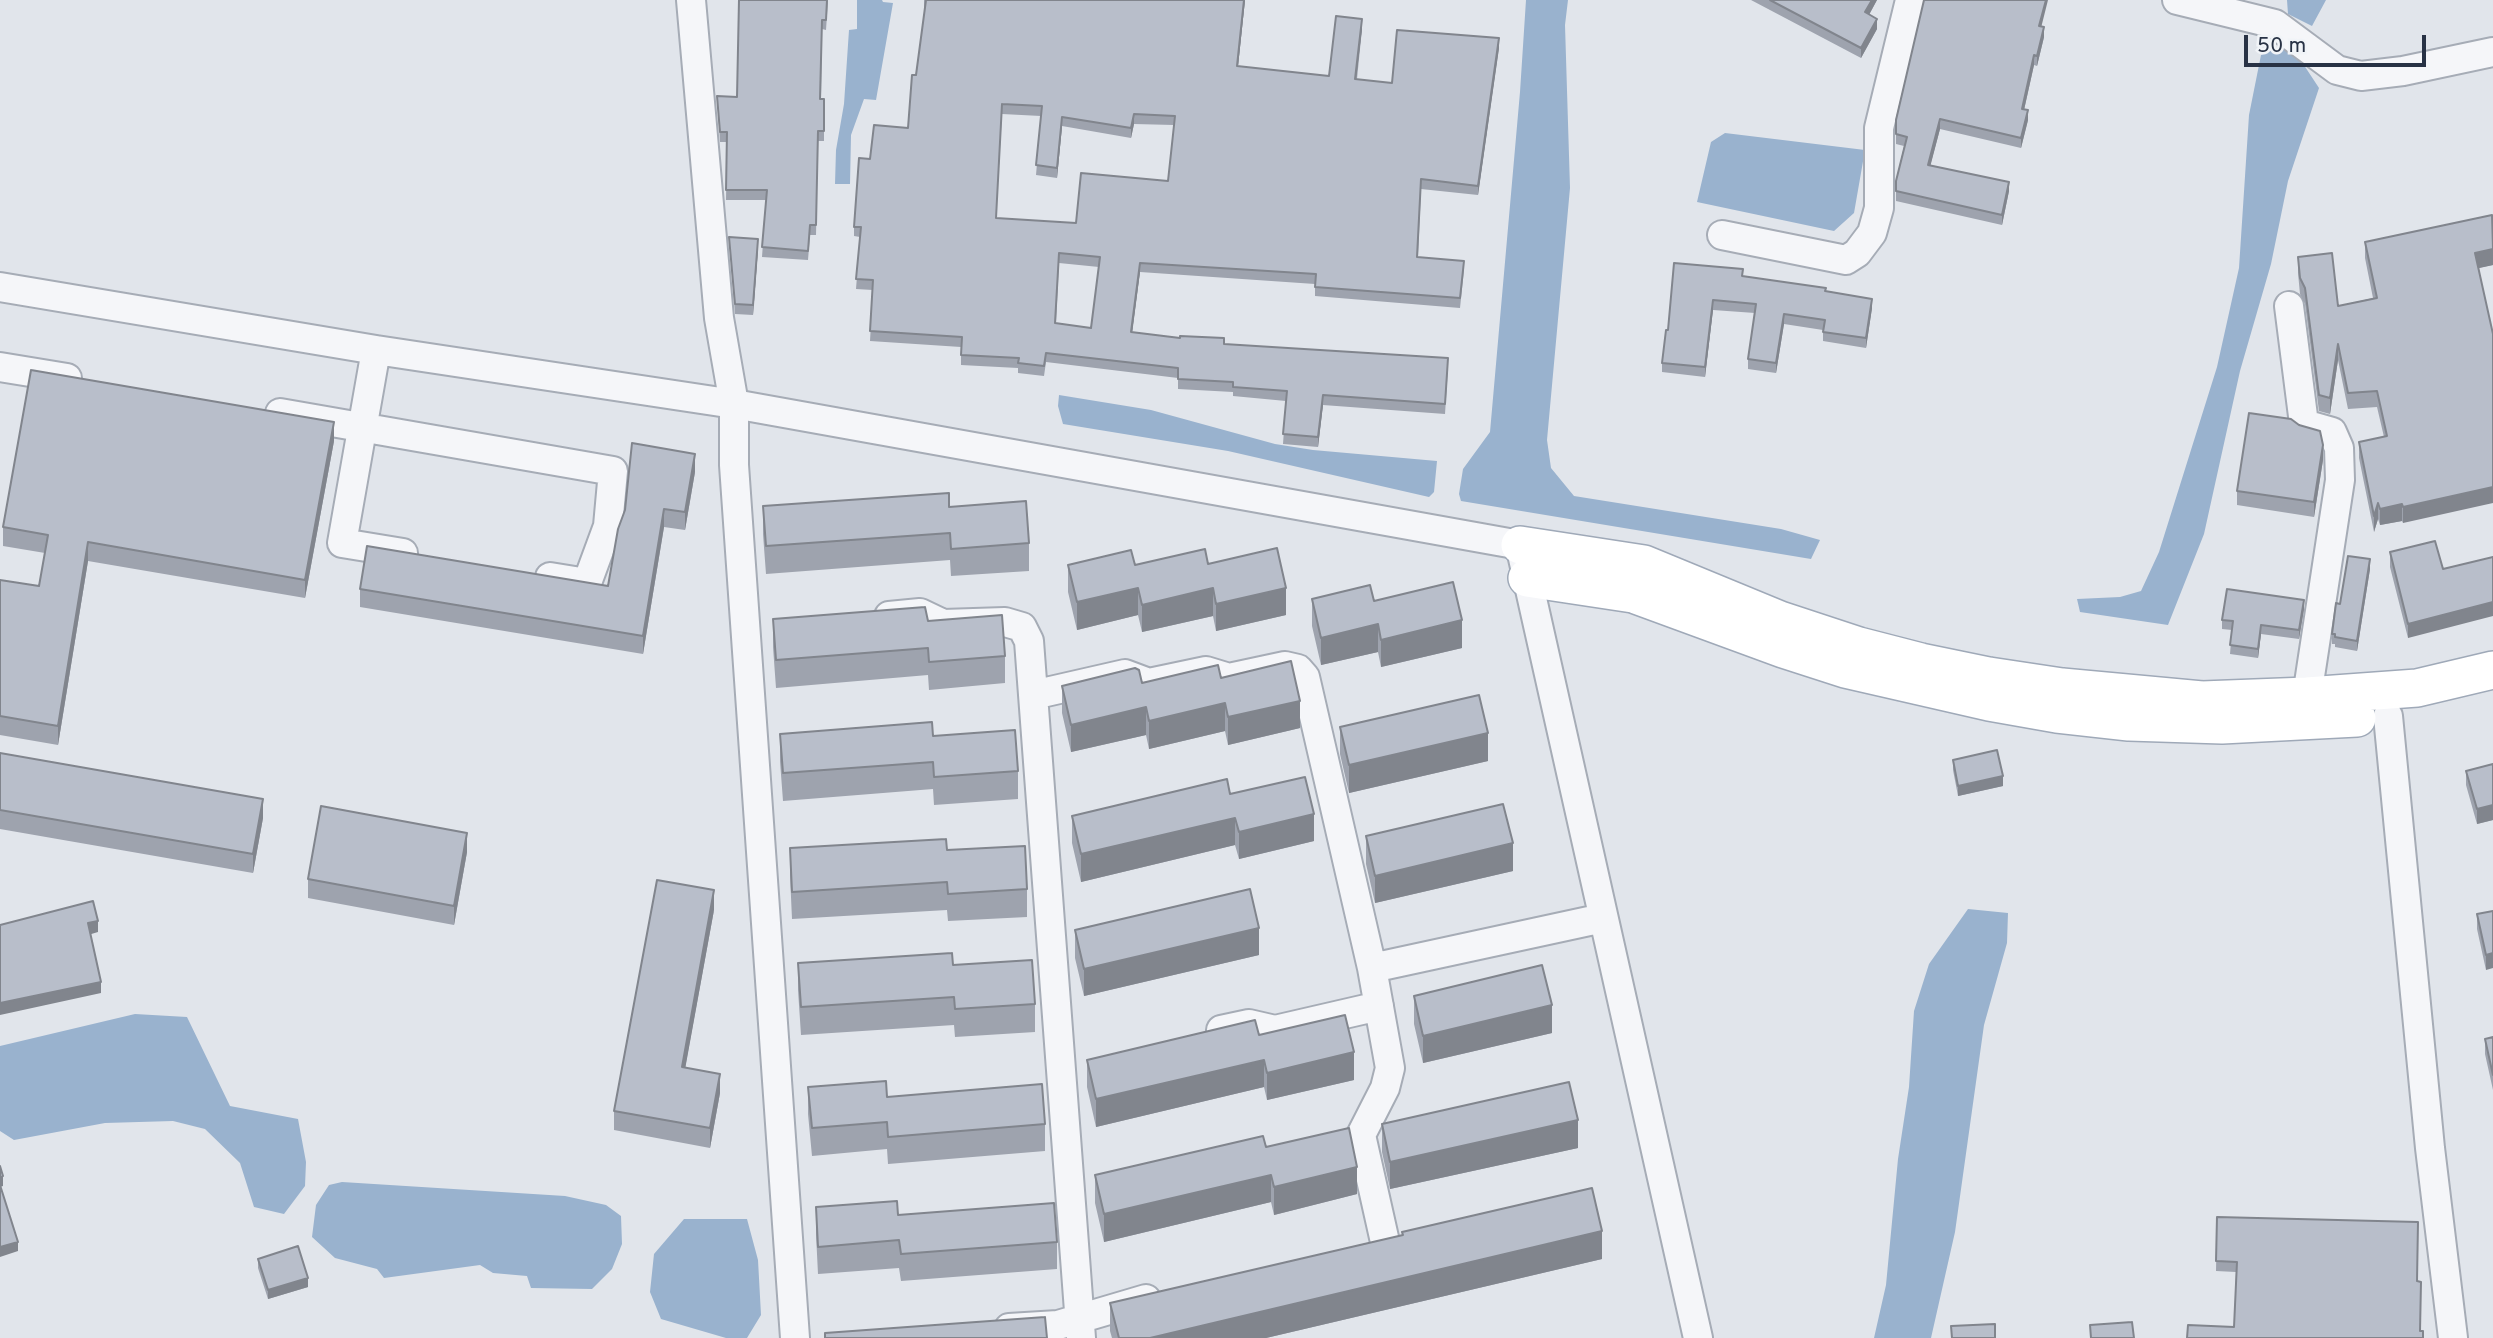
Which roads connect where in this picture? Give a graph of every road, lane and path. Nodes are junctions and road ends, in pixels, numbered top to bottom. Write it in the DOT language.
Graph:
graph roads {
  1 [pos="691,0"];
  2 [pos="1910,0"];
  3 [pos="2177,0"];
  4 [pos="2493,52"];
  5 [pos="1722,235"];
  6 [pos="0,287"];
  7 [pos="2290,306"];
  8 [pos="376,351"];
  9 [pos="0,367"];
  10 [pos="94,382"];
  11 [pos="734,404"];
  12 [pos="255,409"];
  13 [pos="362,427"];
  14 [pos="424,556"];
  15 [pos="1523,561"];
  16 [pos="519,572"];
  17 [pos="866,617"];
  18 [pos="2493,670"];
  19 [pos="1033,695"];
  20 [pos="2307,696"];
  21 [pos="2493,696"];
  22 [pos="2388,716"];
  23 [pos="1603,918"];
  24 [pos="1372,968"];
  25 [pos="1378,1006"];
  26 [pos="1195,1036"];
  27 [pos="1357,1249"];
  28 [pos="1168,1294"];
  29 [pos="1080,1328"];
  30 [pos="978,1330"];
  31 [pos="795,1338"];
  32 [pos="1698,1338"];
  33 [pos="2453,1338"];
  1 -- 11 [label="street"];
  2 -- 5 [label="street"];
  3 -- 4 [label="street"];
  6 -- 8 [label="street"];
  7 -- 20 [label="street"];
  8 -- 11 [label="street"];
  8 -- 13 [label="street"];
  9 -- 10 [label="street"];
  11 -- 15 [label="street"];
  11 -- 31 [label="street"];
  12 -- 13 [label="street"];
  13 -- 14 [label="street"];
  13 -- 16 [label="street"];
  15 -- 20 [label="main road"];
  15 -- 22 [label="main road"];
  15 -- 23 [label="street"];
  17 -- 19 [label="street"];
  18 -- 20 [label="main road"];
  19 -- 24 [label="street"];
  19 -- 29 [label="street"];
  21 -- 22 [label="main road"];
  22 -- 33 [label="street"];
  23 -- 24 [label="street"];
  23 -- 32 [label="street"];
  24 -- 25 [label="street"];
  25 -- 26 [label="street"];
  25 -- 27 [label="street"];
  28 -- 29 [label="street"];
  29 -- 30 [label="street"];
}
